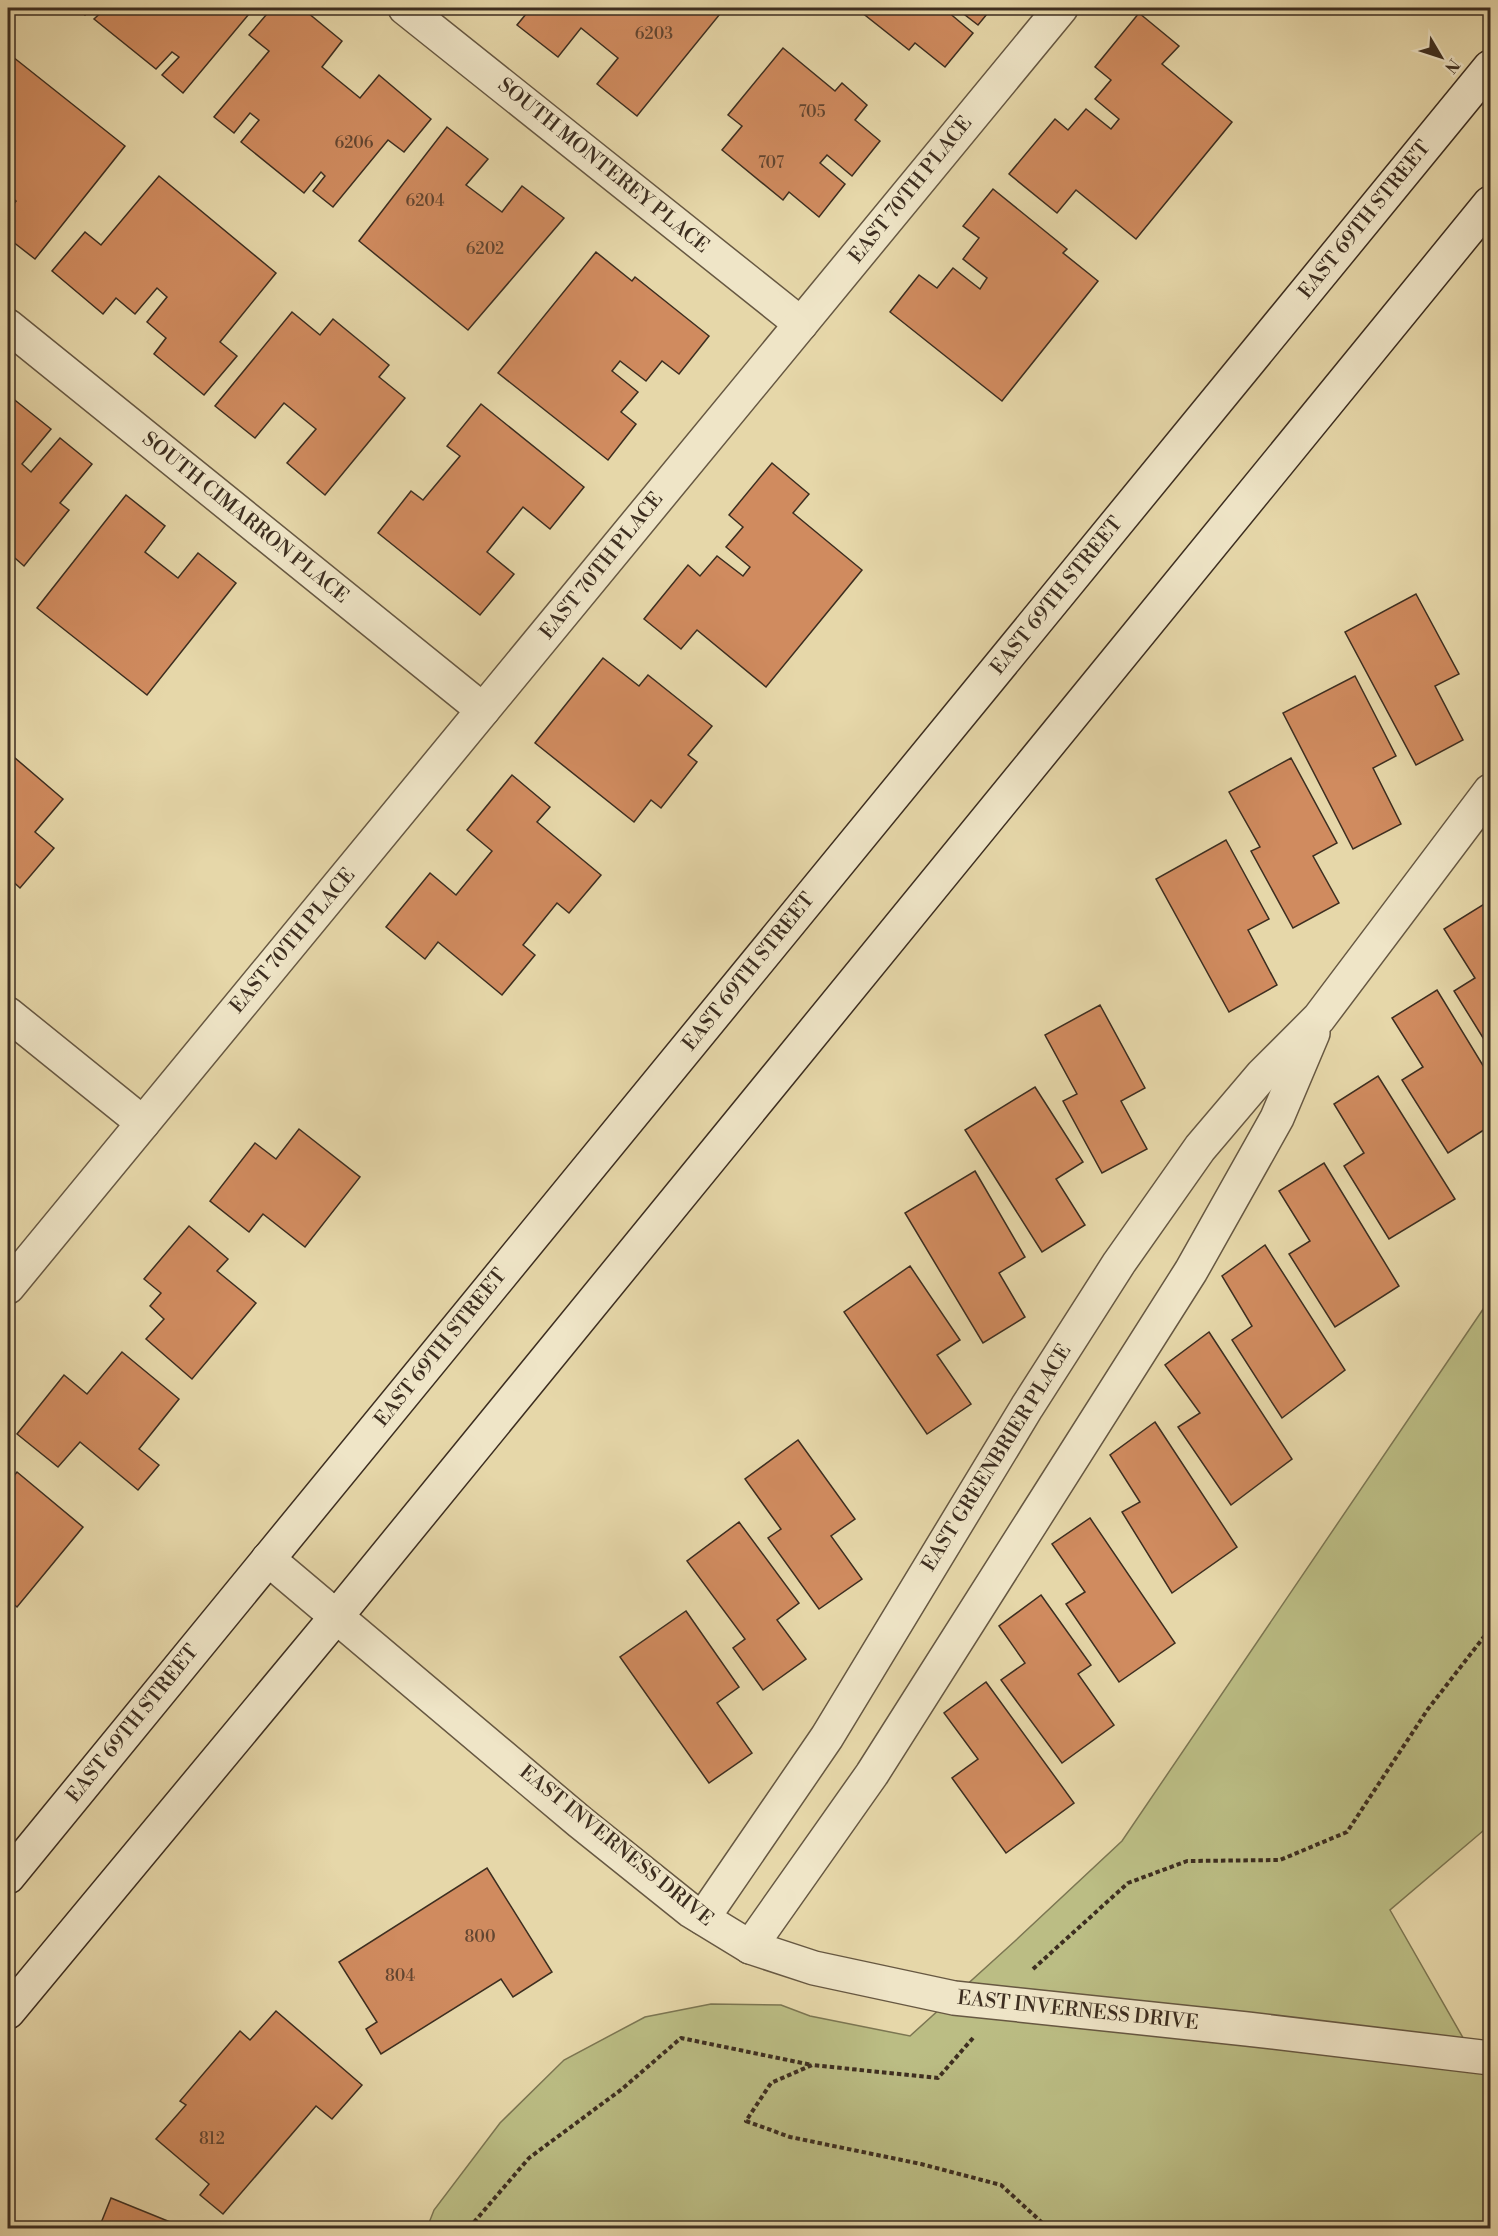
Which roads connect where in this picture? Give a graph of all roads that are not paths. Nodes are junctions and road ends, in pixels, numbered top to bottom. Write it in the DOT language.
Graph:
graph roads {
  1 [pos="405,8"];
  2 [pos="1061,8"];
  3 [pos="1491,67"];
  4 [pos="1491,203"];
  5 [pos="801,324"];
  6 [pos="8,326"];
  7 [pos="483,710"];
  8 [pos="1491,791"];
  9 [pos="8,1014"];
  10 [pos="1319,1018"];
  11 [pos="143,1123"];
  12 [pos="8,1287"];
  13 [pos="268,1559"];
  14 [pos="336,1617"];
  15 [pos="8,1877"];
  16 [pos="703,1918"];
  17 [pos="750,1947"];
  18 [pos="8,2012"];
  19 [pos="1491,2058"];
  1 -- 5 [label="street, SOUTH MONTEREY PLACE"];
  2 -- 5 [label="street, EAST 70TH PLACE"];
  3 -- 13 [label="street, EAST 69TH STREET"];
  4 -- 14 [label="street"];
  5 -- 7 [label="street, EAST 70TH PLACE"];
  6 -- 7 [label="street, SOUTH CIMARRON PLACE"];
  7 -- 11 [label="street, EAST 70TH PLACE"];
  8 -- 10 [label="street, EAST GREENBRIER PLACE"];
  9 -- 11 [label="street"];
  10 -- 16 [label="street, EAST GREENBRIER PLACE"];
  10 -- 17 [label="street, EAST GREENBRIER PLACE"];
  11 -- 12 [label="street, EAST 70TH PLACE"];
  13 -- 14 [label="street, EAST INVERNESS DRIVE"];
  13 -- 15 [label="street, EAST 69TH STREET"];
  14 -- 16 [label="street, EAST INVERNESS DRIVE"];
  14 -- 18 [label="street"];
  16 -- 17 [label="street, EAST INVERNESS DRIVE"];
  17 -- 19 [label="street, EAST INVERNESS DRIVE"];
}
